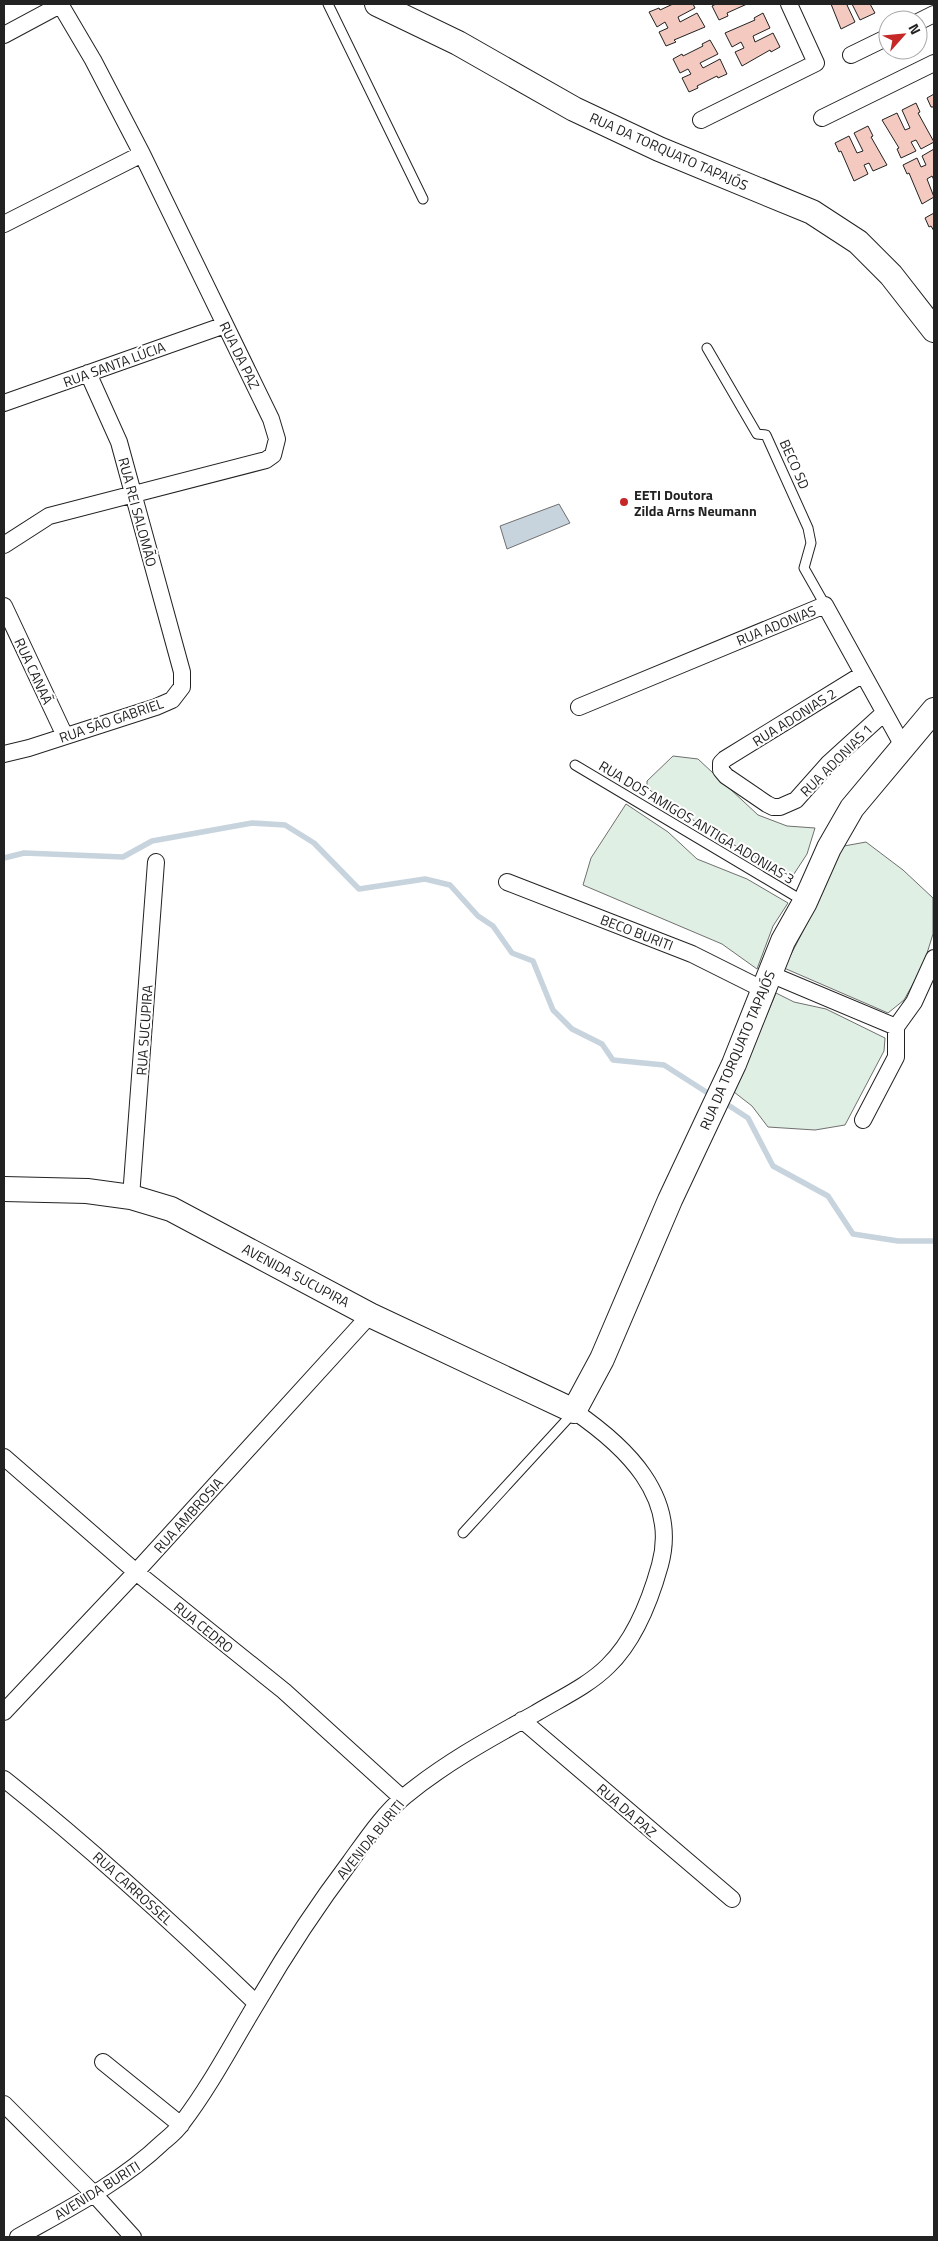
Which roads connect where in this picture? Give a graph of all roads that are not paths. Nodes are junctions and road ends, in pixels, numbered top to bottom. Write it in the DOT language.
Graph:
graph roads {
  1 [pos="60,4"];
  2 [pos="328,4"];
  3 [pos="789,4"];
  4 [pos="384,5"];
  5 [pos="4,35"];
  6 [pos="878,42"];
  7 [pos="850,55"];
  8 [pos="934,63"];
  9 [pos="822,118"];
  10 [pos="702,120"];
  11 [pos="142,154"];
  12 [pos="423,199"];
  13 [pos="4,224"];
  14 [pos="225,325"];
  15 [pos="934,330"];
  16 [pos="707,348"];
  17 [pos="88,373"];
  18 [pos="4,403"];
  19 [pos="133,493"];
  20 [pos="4,546"];
  21 [pos="825,605"];
  22 [pos="4,606"];
  23 [pos="177,656"];
  24 [pos="863,674"];
  25 [pos="579,707"];
  26 [pos="934,710"];
  27 [pos="884,713"];
  28 [pos="65,736"];
  29 [pos="903,746"];
  30 [pos="4,754"];
  31 [pos="725,759"];
  32 [pos="575,765"];
  33 [pos="156,862"];
  34 [pos="507,882"];
  35 [pos="805,902"];
  36 [pos="934,958"];
  37 [pos="767,982"];
  38 [pos="896,1027"];
  39 [pos="863,1120"];
  40 [pos="4,1189"];
  41 [pos="131,1197"];
  42 [pos="370,1315"];
  43 [pos="574,1411"];
  44 [pos="4,1457"];
  45 [pos="463,1533"];
  46 [pos="136,1572"];
  47 [pos="4,1712"];
  48 [pos="522,1720"];
  49 [pos="4,1779"];
  50 [pos="402,1798"];
  51 [pos="732,1900"];
  52 [pos="256,2003"];
  53 [pos="103,2062"];
  54 [pos="4,2104"];
  55 [pos="181,2125"];
  56 [pos="94,2194"];
  57 [pos="18,2237"];
  58 [pos="133,2237"];
  1 -- 5 [label="street"];
  1 -- 11 [label="street, RUA DA PAZ"];
  2 -- 12 [label="lane"];
  3 -- 10 [label="street"];
  4 -- 15 [label="street, RUA DA TORQUATO TAPAJÓS"];
  6 -- 7 [label="street"];
  8 -- 9 [label="street"];
  11 -- 13 [label="street"];
  11 -- 14 [label="street, RUA DA PAZ"];
  14 -- 17 [label="street, RUA SANTA LÚCIA"];
  14 -- 19 [label="street, RUA DA PAZ"];
  16 -- 21 [label="lane, BECO SD"];
  17 -- 18 [label="street, RUA SANTA LÚCIA"];
  17 -- 19 [label="street, RUA REI SALOMÃO"];
  19 -- 20 [label="street, RUA DA PAZ"];
  19 -- 23 [label="street, RUA REI SALOMÃO"];
  21 -- 24 [label="street, RUA ADONIAS"];
  21 -- 25 [label="street, RUA ADONIAS"];
  22 -- 28 [label="street, RUA CANAÃ"];
  23 -- 28 [label="street, RUA SÃO GABRIEL"];
  24 -- 27 [label="street, RUA ADONIAS"];
  24 -- 31 [label="street, RUA ADONIAS 2"];
  26 -- 29 [label="street, RUA DA TORQUATO TAPAJÓS"];
  27 -- 29 [label="street, RUA ADONIAS"];
  27 -- 31 [label="street, RUA ADONIAS 1"];
  28 -- 30 [label="street, RUA SÃO GABRIEL"];
  29 -- 35 [label="street, RUA DA TORQUATO TAPAJÓS"];
  32 -- 35 [label="lane, RUA DOS AMIGOS ANTIGA ADONIAS 3"];
  33 -- 41 [label="street, RUA SUCUPIRA"];
  34 -- 37 [label="street, BECO BURITI"];
  35 -- 37 [label="street, RUA DA TORQUATO TAPAJÓS"];
  36 -- 38 [label="street"];
  37 -- 38 [label="street, BECO BURITI"];
  37 -- 43 [label="street, RUA DA TORQUATO TAPAJÓS"];
  38 -- 39 [label="street"];
  40 -- 41 [label="street, AVENIDA SUCUPIRA"];
  41 -- 42 [label="street, AVENIDA SUCUPIRA"];
  42 -- 43 [label="street, AVENIDA SUCUPIRA"];
  42 -- 46 [label="street, RUA AMBROSIA"];
  43 -- 45 [label="lane"];
  43 -- 48 [label="street, AVENIDA BURITI"];
  44 -- 46 [label="street, RUA CEDRO"];
  46 -- 47 [label="street, RUA AMBROSIA"];
  46 -- 50 [label="street, RUA CEDRO"];
  48 -- 50 [label="street, AVENIDA BURITI"];
  48 -- 51 [label="street, RUA DA PAZ"];
  49 -- 52 [label="street, RUA CARROSSEL"];
  50 -- 52 [label="street, AVENIDA BURITI"];
  52 -- 55 [label="street, AVENIDA BURITI"];
  53 -- 55 [label="street"];
  54 -- 56 [label="street"];
  55 -- 56 [label="street, AVENIDA BURITI"];
  56 -- 57 [label="street, AVENIDA BURITI"];
  56 -- 58 [label="street"];
}
